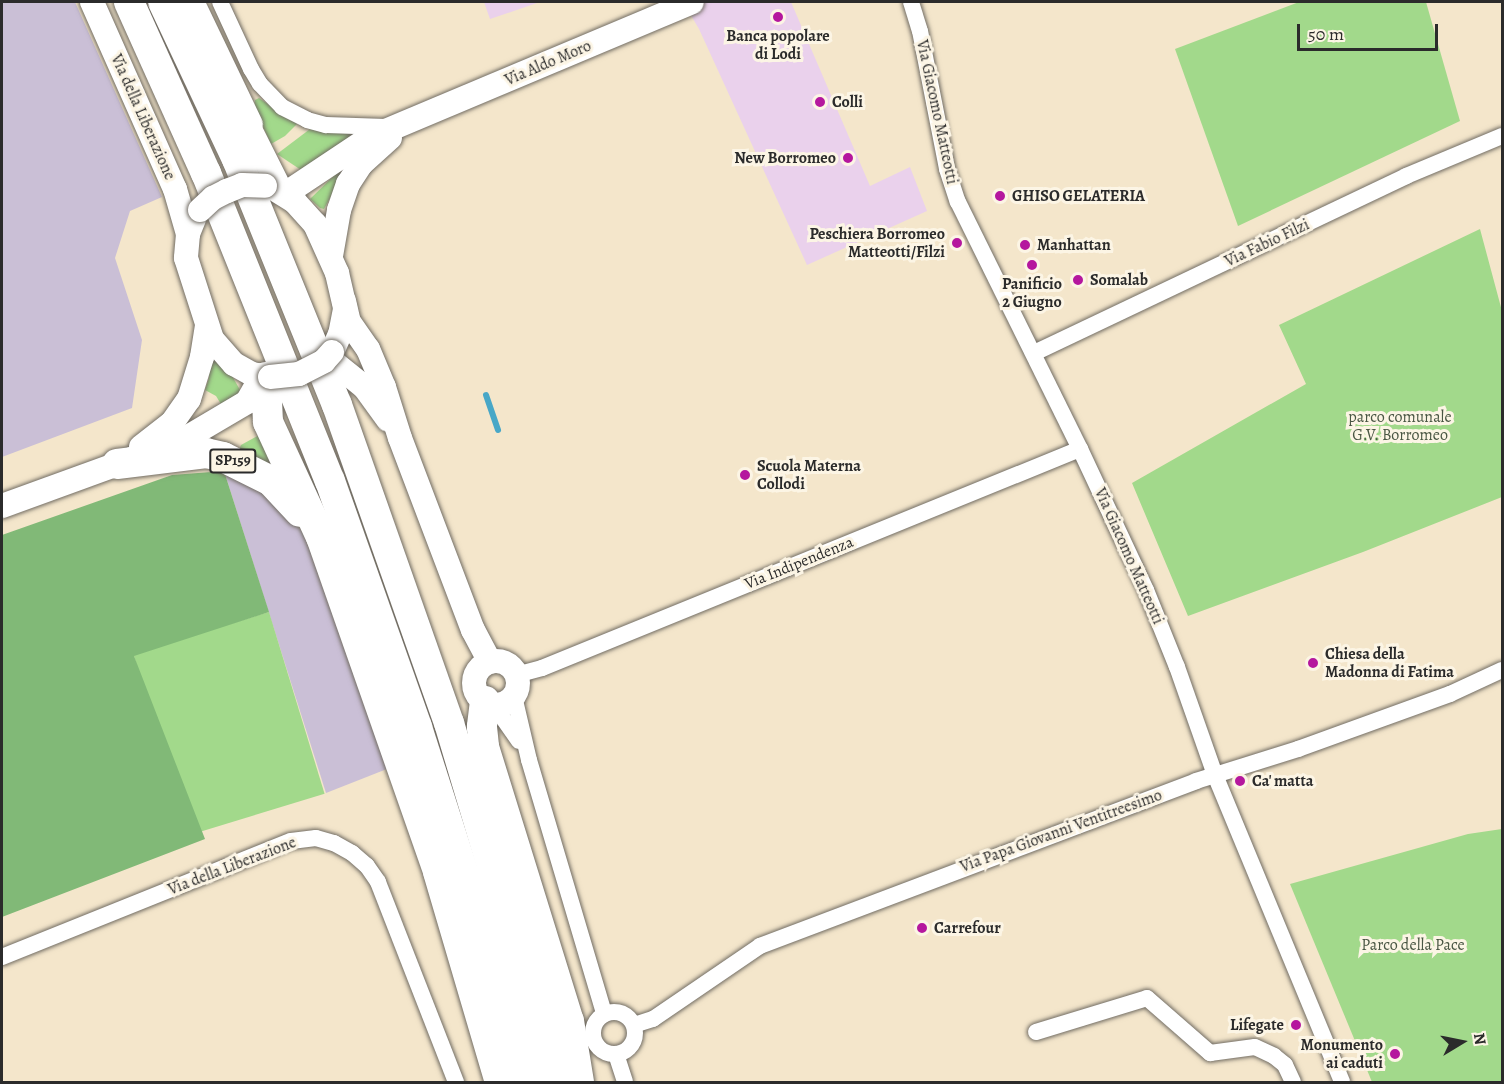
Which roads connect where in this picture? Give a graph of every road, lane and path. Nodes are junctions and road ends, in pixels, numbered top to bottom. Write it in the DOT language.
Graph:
graph roads {
  1 [pos="92,2"];
  2 [pos="129,2"];
  3 [pos="163,2"];
  4 [pos="189,2"];
  5 [pos="220,2"];
  6 [pos="692,2"];
  7 [pos="911,2"];
  8 [pos="918,2"];
  9 [pos="920,31"];
  10 [pos="243,52"];
  11 [pos="405,124"];
  12 [pos="249,126"];
  13 [pos="1503,136"];
  14 [pos="277,190"];
  15 [pos="188,234"];
  16 [pos="331,256"];
  17 [pos="344,301"];
  18 [pos="207,326"];
  19 [pos="1034,353"];
  20 [pos="329,361"];
  21 [pos="266,376"];
  22 [pos="400,438"];
  23 [pos="1080,449"];
  24 [pos="117,464"];
  25 [pos="2,506"];
  26 [pos="321,537"];
  27 [pos="484,667"];
  28 [pos="1503,670"];
  29 [pos="502,694"];
  30 [pos="1215,775"];
  31 [pos="42,939"];
  32 [pos="2,942"];
  33 [pos="2,957"];
  34 [pos="604,1014"];
  35 [pos="634,1025"];
  36 [pos="1036,1032"];
  37 [pos="616,1054"];
  38 [pos="456,1083"];
  39 [pos="500,1083"];
  40 [pos="530,1083"];
  41 [pos="557,1083"];
  42 [pos="579,1083"];
  43 [pos="625,1083"];
  44 [pos="1293,1083"];
  45 [pos="1342,1083"];
  1 -- 15 [label="street, Via della Liberazione"];
  2 -- 40 [label="highway"];
  3 -- 41 [label="highway"];
  4 -- 12 [label="highway"];
  5 -- 10 [label="street"];
  6 -- 11 [label="street, Via Aldo Moro"];
  7 -- 9 [label="street, Via Giacomo Matteotti"];
  8 -- 9 [label="street, Via Giacomo Matteotti"];
  9 -- 19 [label="street, Via Giacomo Matteotti"];
  10 -- 11 [label="street"];
  10 -- 12 [label="street"];
  11 -- 14 [label="street, Via Aldo Moro"];
  11 -- 16 [label="street, Via Aldo Moro"];
  12 -- 14 [label="street"];
  13 -- 19 [label="street, Via Fabio Filzi"];
  14 -- 15 [label="street, bridge"];
  14 -- 16 [label="street"];
  15 -- 18 [label="street"];
  16 -- 17 [label="street"];
  17 -- 20 [label="street"];
  17 -- 22 [label="street"];
  18 -- 21 [label="street"];
  18 -- 24 [label="street, SP159"];
  19 -- 23 [label="street, Via Giacomo Matteotti"];
  20 -- 21 [label="street, bridge"];
  20 -- 22 [label="street"];
  21 -- 24 [label="street, SP159"];
  21 -- 26 [label="highway"];
  22 -- 27 [label="street"];
  23 -- 29 [label="street, Via Indipendenza"];
  23 -- 30 [label="street, Via Giacomo Matteotti"];
  24 -- 25 [label="street, SP159"];
  24 -- 26 [label="highway, SP159"];
  26 -- 39 [label="highway"];
  27 -- 29 [label="street"];
  27 -- 29 [label="street"];
  28 -- 30 [label="street, Via Papa Giovanni Ventitreesimo"];
  29 -- 34 [label="street"];
  29 -- 42 [label="highway"];
  30 -- 35 [label="street, Via Papa Giovanni Ventitreesimo"];
  30 -- 45 [label="street, Via Giacomo Matteotti"];
  31 -- 32 [label="street, Via della Liberazione"];
  31 -- 33 [label="street, Via della Liberazione"];
  31 -- 38 [label="street, Via della Liberazione"];
  34 -- 35 [label="street"];
  34 -- 37 [label="street"];
  35 -- 37 [label="street"];
  36 -- 44 [label="street"];
  37 -- 43 [label="street"];
}
